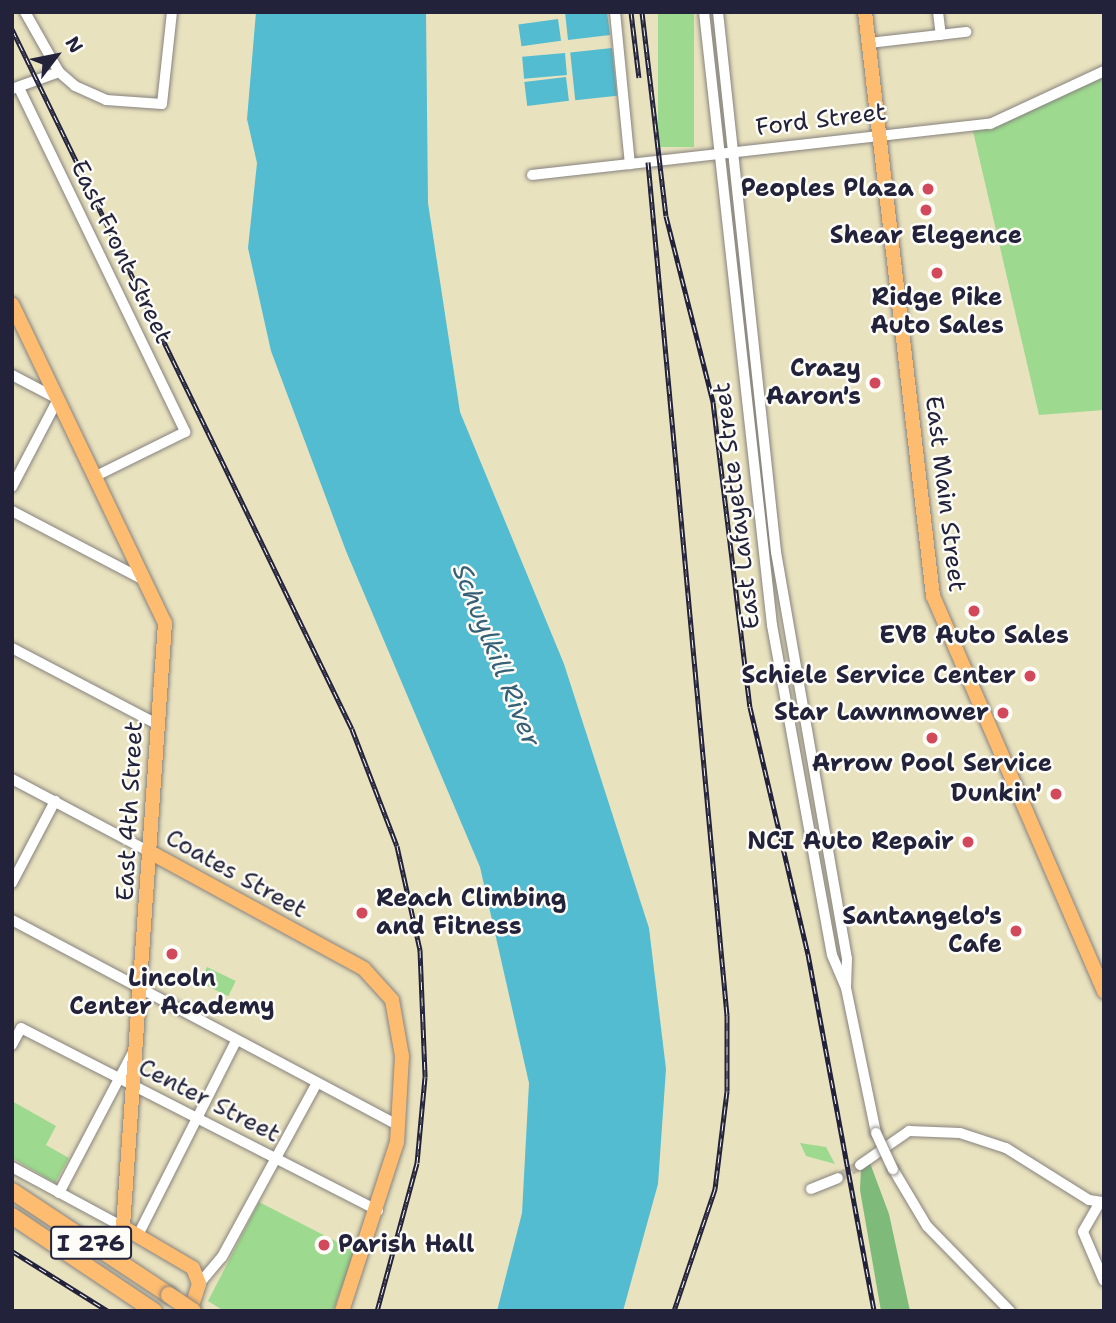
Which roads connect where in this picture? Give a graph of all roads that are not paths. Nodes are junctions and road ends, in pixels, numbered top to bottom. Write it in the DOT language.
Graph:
graph roads {
  1 [pos="25,12"];
  2 [pos="172,12"];
  3 [pos="615,12"];
  4 [pos="704,12"];
  5 [pos="718,12"];
  6 [pos="865,12"];
  7 [pos="939,12"];
  8 [pos="966,32"];
  9 [pos="941,35"];
  10 [pos="869,44"];
  11 [pos="1104,71"];
  12 [pos="59,72"];
  13 [pos="16,90"];
  14 [pos="879,134"];
  15 [pos="734,152"];
  16 [pos="720,153"];
  17 [pos="630,164"];
  18 [pos="532,175"];
  19 [pos="12,304"];
  20 [pos="12,375"];
  21 [pos="58,399"];
  22 [pos="96,476"];
  23 [pos="12,487"];
  24 [pos="12,511"];
  25 [pos="148,582"];
  26 [pos="12,648"];
  27 [pos="157,724"];
  28 [pos="12,779"];
  29 [pos="55,801"];
  30 [pos="148,851"];
  31 [pos="12,883"];
  32 [pos="12,920"];
  33 [pos="846,988"];
  34 [pos="141,990"];
  35 [pos="1104,992"];
  36 [pos="236,1041"];
  37 [pos="12,1045"];
  38 [pos="137,1045"];
  39 [pos="116,1077"];
  40 [pos="317,1083"];
  41 [pos="134,1086"];
  42 [pos="197,1118"];
  43 [pos="400,1126"];
  44 [pos="276,1159"];
  45 [pos="860,1165"];
  46 [pos="12,1167"];
  47 [pos="838,1178"];
  48 [pos="811,1189"];
  49 [pos="12,1191"];
  50 [pos="59,1193"];
  51 [pos="1102,1202"];
  52 [pos="378,1211"];
  53 [pos="12,1216"];
  54 [pos="122,1227"];
  55 [pos="138,1235"];
  56 [pos="1104,1281"];
  57 [pos="199,1284"];
  58 [pos="154,1311"];
  59 [pos="192,1311"];
  60 [pos="342,1311"];
  61 [pos="1010,1311"];
  1 -- 12 [label="street"];
  2 -- 12 [label="street"];
  3 -- 17 [label="street"];
  4 -- 16 [label="street, East Lafayette Street"];
  5 -- 15 [label="street, East Lafayette Street"];
  6 -- 10 [label="main road, East Main Street"];
  7 -- 9 [label="street"];
  8 -- 9 [label="street"];
  9 -- 10 [label="street"];
  10 -- 14 [label="main road, East Main Street"];
  11 -- 14 [label="street, Ford Street"];
  12 -- 13 [label="street"];
  13 -- 22 [label="street, East Front Street"];
  14 -- 15 [label="street, Ford Street"];
  14 -- 35 [label="main road, East Main Street"];
  15 -- 16 [label="street, Ford Street"];
  15 -- 33 [label="street, East Lafayette Street"];
  16 -- 17 [label="street, Ford Street"];
  16 -- 33 [label="street, East Lafayette Street"];
  17 -- 18 [label="street, Ford Street"];
  19 -- 21 [label="main road, East 4th Street"];
  20 -- 21 [label="street"];
  21 -- 22 [label="main road, East 4th Street"];
  21 -- 23 [label="street"];
  22 -- 25 [label="main road, East 4th Street"];
  24 -- 25 [label="street"];
  25 -- 27 [label="main road, East 4th Street"];
  26 -- 27 [label="street"];
  27 -- 30 [label="main road, East 4th Street"];
  28 -- 29 [label="street, Coates Street"];
  29 -- 30 [label="street, Coates Street"];
  29 -- 31 [label="street"];
  30 -- 34 [label="main road, East 4th Street"];
  30 -- 43 [label="main road, Coates Street"];
  32 -- 34 [label="street"];
  33 -- 61 [label="street, East Lafayette Street, bridge"];
  34 -- 36 [label="street"];
  34 -- 38 [label="main road, East 4th Street"];
  36 -- 40 [label="street"];
  36 -- 42 [label="street"];
  37 -- 39 [label="street, Center Street"];
  38 -- 39 [label="street"];
  38 -- 41 [label="main road, East 4th Street"];
  39 -- 41 [label="street, Center Street"];
  39 -- 50 [label="street"];
  40 -- 43 [label="street"];
  40 -- 44 [label="street"];
  41 -- 42 [label="street, Center Street"];
  41 -- 54 [label="main road, East 4th Street"];
  42 -- 44 [label="street, Center Street"];
  42 -- 55 [label="street"];
  43 -- 52 [label="main road, Coates Street"];
  44 -- 52 [label="street, Center Street"];
  44 -- 57 [label="street"];
  45 -- 51 [label="street"];
  46 -- 50 [label="street"];
  47 -- 48 [label="street"];
  49 -- 59 [label="highway, I 276, bridge"];
  50 -- 54 [label="street"];
  51 -- 56 [label="street"];
  52 -- 60 [label="main road, Coates Street"];
  53 -- 58 [label="highway, I 276"];
  54 -- 55 [label="main road"];
  55 -- 57 [label="main road"];
  57 -- 59 [label="main road"];
}
